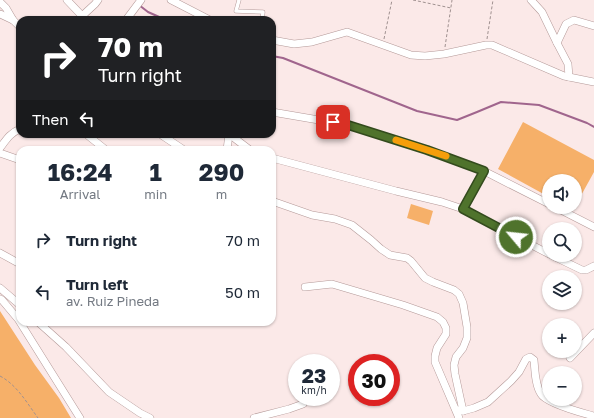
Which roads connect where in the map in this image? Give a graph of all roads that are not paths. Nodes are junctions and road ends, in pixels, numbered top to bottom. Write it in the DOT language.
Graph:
graph roads {
  1 [pos="67,0"];
  2 [pos="98,0"];
  3 [pos="141,0"];
  4 [pos="171,0"];
  5 [pos="238,0"];
  6 [pos="535,1"];
  7 [pos="0,2"];
  8 [pos="0,14"];
  9 [pos="82,16"];
  10 [pos="86,16"];
  11 [pos="129,16"];
  12 [pos="202,16"];
  13 [pos="262,16"];
  14 [pos="13,20"];
  15 [pos="16,23"];
  16 [pos="594,26"];
  17 [pos="276,41"];
  18 [pos="557,43"];
  19 [pos="569,77"];
  20 [pos="594,82"];
  21 [pos="276,113"];
  22 [pos="16,131"];
  23 [pos="91,138"];
  24 [pos="166,138"];
  25 [pos="234,138"];
  26 [pos="1,143"];
  27 [pos="101,146"];
  28 [pos="178,146"];
  29 [pos="245,146"];
  30 [pos="0,153"];
  31 [pos="16,159"];
  32 [pos="276,159"];
  33 [pos="484,171"];
  34 [pos="542,200"];
  35 [pos="276,202"];
  36 [pos="463,209"];
  37 [pos="569,214"];
  38 [pos="594,227"];
  39 [pos="542,250"];
  40 [pos="0,253"];
  41 [pos="16,262"];
  42 [pos="566,262"];
  43 [pos="594,266"];
  44 [pos="305,287"];
  45 [pos="0,288"];
  46 [pos="0,299"];
  47 [pos="16,302"];
  48 [pos="16,317"];
  49 [pos="22,326"];
  50 [pos="42,326"];
  51 [pos="594,333"];
  52 [pos="582,346"];
  53 [pos="298,406"];
  54 [pos="459,410"];
  55 [pos="594,416"];
  56 [pos="80,418"];
  57 [pos="150,418"];
  58 [pos="254,418"];
  59 [pos="459,418"];
  1 -- 9 [label="street"];
  2 -- 10 [label="street"];
  3 -- 11 [label="street"];
  4 -- 12 [label="street"];
  5 -- 13 [label="lane"];
  6 -- 18 [label="street"];
  7 -- 14 [label="street"];
  8 -- 14 [label="street"];
  14 -- 15 [label="street"];
  16 -- 18 [label="street"];
  17 -- 19 [label="street"];
  18 -- 19 [label="street"];
  19 -- 20 [label="street"];
  21 -- 33 [label="street"];
  22 -- 26 [label="street"];
  23 -- 27 [label="street"];
  24 -- 28 [label="street"];
  25 -- 29 [label="street"];
  30 -- 31 [label="street"];
  32 -- 36 [label="street"];
  33 -- 34 [label="street"];
  33 -- 36 [label="street"];
  35 -- 54 [label="street"];
  36 -- 39 [label="street"];
  37 -- 38 [label="street"];
  40 -- 41 [label="street"];
  42 -- 43 [label="street"];
  44 -- 54 [label="street"];
  45 -- 47 [label="street"];
  46 -- 48 [label="street"];
  49 -- 56 [label="street"];
  50 -- 57 [label="street"];
  51 -- 52 [label="street"];
  53 -- 58 [label="street"];
  54 -- 55 [label="street"];
  54 -- 59 [label="street"];
}
